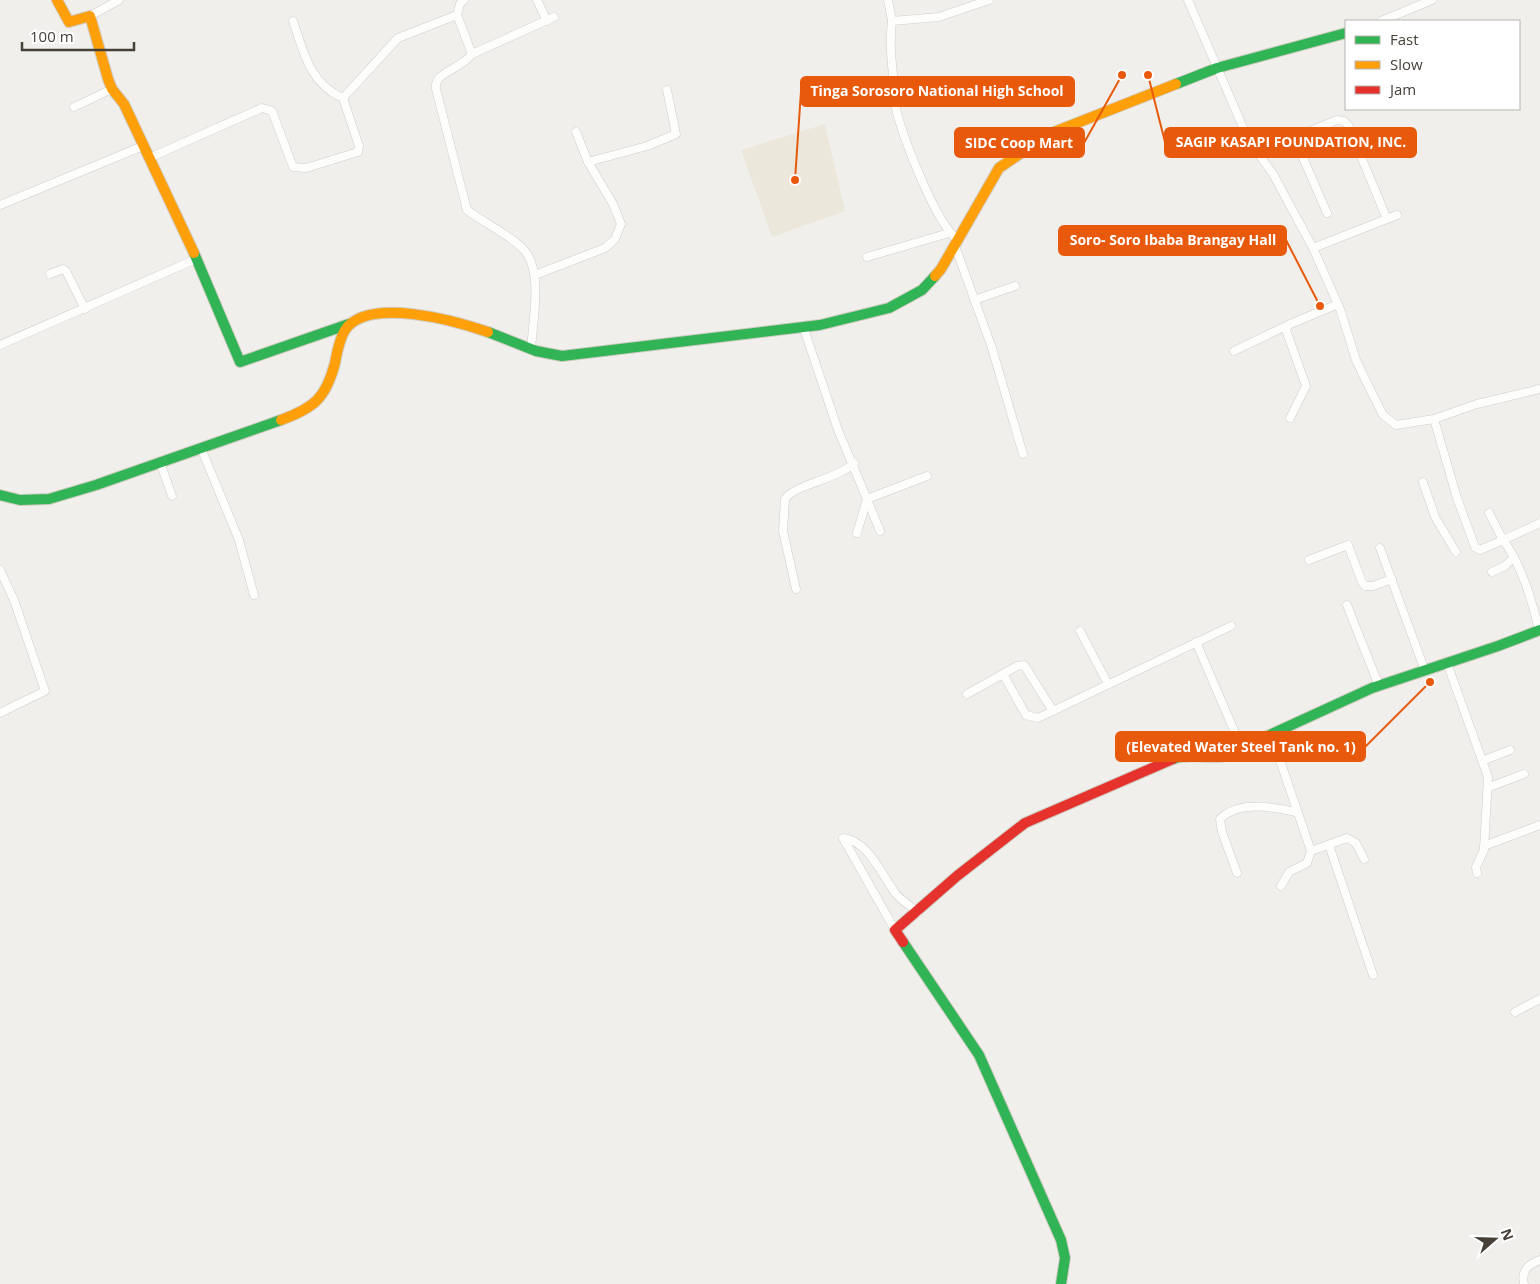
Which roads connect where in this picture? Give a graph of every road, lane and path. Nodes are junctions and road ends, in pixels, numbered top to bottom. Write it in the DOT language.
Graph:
graph roads {
  1 [pos="57,0"];
  2 [pos="118,0"];
  3 [pos="464,0"];
  4 [pos="537,0"];
  5 [pos="888,0"];
  6 [pos="989,0"];
  7 [pos="1188,0"];
  8 [pos="1432,0"];
  9 [pos="456,15"];
  10 [pos="90,16"];
  11 [pos="1382,20"];
  12 [pos="293,21"];
  13 [pos="892,21"];
  14 [pos="1345,33"];
  15 [pos="472,54"];
  16 [pos="1217,68"];
  17 [pos="112,89"];
  18 [pos="668,90"];
  19 [pos="343,98"];
  20 [pos="74,107"];
  21 [pos="576,132"];
  22 [pos="1294,138"];
  23 [pos="143,146"];
  24 [pos="1256,153"];
  25 [pos="148,158"];
  26 [pos="588,162"];
  27 [pos="0,205"];
  28 [pos="1327,213"];
  29 [pos="1397,215"];
  30 [pos="1387,219"];
  31 [pos="954,239"];
  32 [pos="1312,248"];
  33 [pos="867,257"];
  34 [pos="196,259"];
  35 [pos="50,274"];
  36 [pos="535,275"];
  37 [pos="1015,286"];
  38 [pos="974,300"];
  39 [pos="1338,304"];
  40 [pos="85,309"];
  41 [pos="349,324"];
  42 [pos="1288,324"];
  43 [pos="803,326"];
  44 [pos="0,345"];
  45 [pos="531,348"];
  46 [pos="1234,351"];
  47 [pos="1540,389"];
  48 [pos="1290,418"];
  49 [pos="1434,419"];
  50 [pos="201,448"];
  51 [pos="1023,454"];
  52 [pos="160,462"];
  53 [pos="854,463"];
  54 [pos="927,476"];
  55 [pos="1423,482"];
  56 [pos="0,495"];
  57 [pos="172,496"];
  58 [pos="867,499"];
  59 [pos="1488,512"];
  60 [pos="1540,523"];
  61 [pos="880,531"];
  62 [pos="857,533"];
  63 [pos="1503,540"];
  64 [pos="1380,548"];
  65 [pos="1456,552"];
  66 [pos="1514,557"];
  67 [pos="1309,560"];
  68 [pos="0,570"];
  69 [pos="1492,572"];
  70 [pos="1392,579"];
  71 [pos="796,590"];
  72 [pos="254,595"];
  73 [pos="1347,605"];
  74 [pos="1231,626"];
  75 [pos="1540,630"];
  76 [pos="1080,631"];
  77 [pos="1196,642"];
  78 [pos="1447,663"];
  79 [pos="1425,671"];
  80 [pos="1002,674"];
  81 [pos="1108,684"];
  82 [pos="1380,686"];
  83 [pos="967,694"];
  84 [pos="1053,711"];
  85 [pos="0,713"];
  86 [pos="1272,734"];
  87 [pos="1242,748"];
  88 [pos="1510,750"];
  89 [pos="1482,761"];
  90 [pos="1524,774"];
  91 [pos="1489,787"];
  92 [pos="1296,812"];
  93 [pos="1540,825"];
  94 [pos="1328,845"];
  95 [pos="1484,846"];
  96 [pos="1311,851"];
  97 [pos="1364,859"];
  98 [pos="1477,872"];
  99 [pos="1238,873"];
  100 [pos="1281,886"];
  101 [pos="918,912"];
  102 [pos="895,930"];
  103 [pos="1373,975"];
  104 [pos="1540,998"];
  105 [pos="1515,1012"];
  106 [pos="1540,1260"];
  107 [pos="1061,1284"];
  108 [pos="1524,1284"];
  1 -- 10 [label="street"];
  2 -- 10 [label="street"];
  3 -- 9 [label="street"];
  4 -- 15 [label="street"];
  5 -- 13 [label="street"];
  6 -- 13 [label="street"];
  7 -- 16 [label="street"];
  8 -- 11 [label="street"];
  9 -- 15 [label="street"];
  9 -- 19 [label="street"];
  10 -- 17 [label="street"];
  12 -- 19 [label="street"];
  13 -- 31 [label="street"];
  14 -- 16 [label="street"];
  15 -- 36 [label="street"];
  16 -- 24 [label="street"];
  16 -- 31 [label="street"];
  17 -- 20 [label="street"];
  17 -- 23 [label="street"];
  18 -- 26 [label="street"];
  19 -- 25 [label="street"];
  21 -- 26 [label="street"];
  22 -- 24 [label="street"];
  22 -- 28 [label="street"];
  22 -- 30 [label="street"];
  23 -- 25 [label="street"];
  23 -- 27 [label="street"];
  24 -- 32 [label="street"];
  25 -- 34 [label="street"];
  26 -- 36 [label="street"];
  29 -- 30 [label="street"];
  30 -- 32 [label="street"];
  31 -- 33 [label="street"];
  31 -- 38 [label="street"];
  31 -- 43 [label="street"];
  32 -- 39 [label="street"];
  34 -- 40 [label="street"];
  34 -- 41 [label="street"];
  35 -- 40 [label="street"];
  36 -- 45 [label="street"];
  37 -- 38 [label="street"];
  38 -- 51 [label="street"];
  39 -- 42 [label="street"];
  39 -- 49 [label="street"];
  40 -- 44 [label="street"];
  41 -- 45 [label="street"];
  41 -- 50 [label="street"];
  42 -- 46 [label="street"];
  42 -- 48 [label="street"];
  43 -- 45 [label="street"];
  43 -- 53 [label="street"];
  47 -- 49 [label="street"];
  49 -- 63 [label="street"];
  50 -- 52 [label="street"];
  50 -- 72 [label="street"];
  52 -- 56 [label="street"];
  52 -- 57 [label="street"];
  53 -- 58 [label="street"];
  53 -- 71 [label="street"];
  54 -- 58 [label="street"];
  55 -- 65 [label="street"];
  58 -- 61 [label="street"];
  58 -- 62 [label="street"];
  59 -- 63 [label="street"];
  60 -- 63 [label="street"];
  63 -- 66 [label="street"];
  64 -- 70 [label="street"];
  66 -- 69 [label="street"];
  66 -- 75 [label="street"];
  67 -- 70 [label="street"];
  68 -- 85 [label="street"];
  70 -- 79 [label="street"];
  73 -- 82 [label="street"];
  74 -- 77 [label="street"];
  75 -- 78 [label="street"];
  76 -- 81 [label="street"];
  77 -- 81 [label="street"];
  77 -- 87 [label="street"];
  78 -- 79 [label="street"];
  78 -- 89 [label="street"];
  79 -- 82 [label="street"];
  80 -- 83 [label="street"];
  80 -- 84 [label="street"];
  80 -- 84 [label="street"];
  81 -- 84 [label="street"];
  82 -- 86 [label="street"];
  86 -- 87 [label="street"];
  86 -- 92 [label="street"];
  87 -- 101 [label="street"];
  88 -- 89 [label="street"];
  89 -- 91 [label="street"];
  90 -- 91 [label="street"];
  91 -- 95 [label="street"];
  92 -- 96 [label="street"];
  92 -- 99 [label="street"];
  93 -- 95 [label="street"];
  94 -- 96 [label="street"];
  94 -- 97 [label="street"];
  94 -- 103 [label="street"];
  95 -- 98 [label="street"];
  96 -- 100 [label="street"];
  101 -- 102 [label="street"];
  101 -- 102 [label="street"];
  102 -- 107 [label="street"];
  104 -- 105 [label="street"];
  106 -- 108 [label="street"];
}
